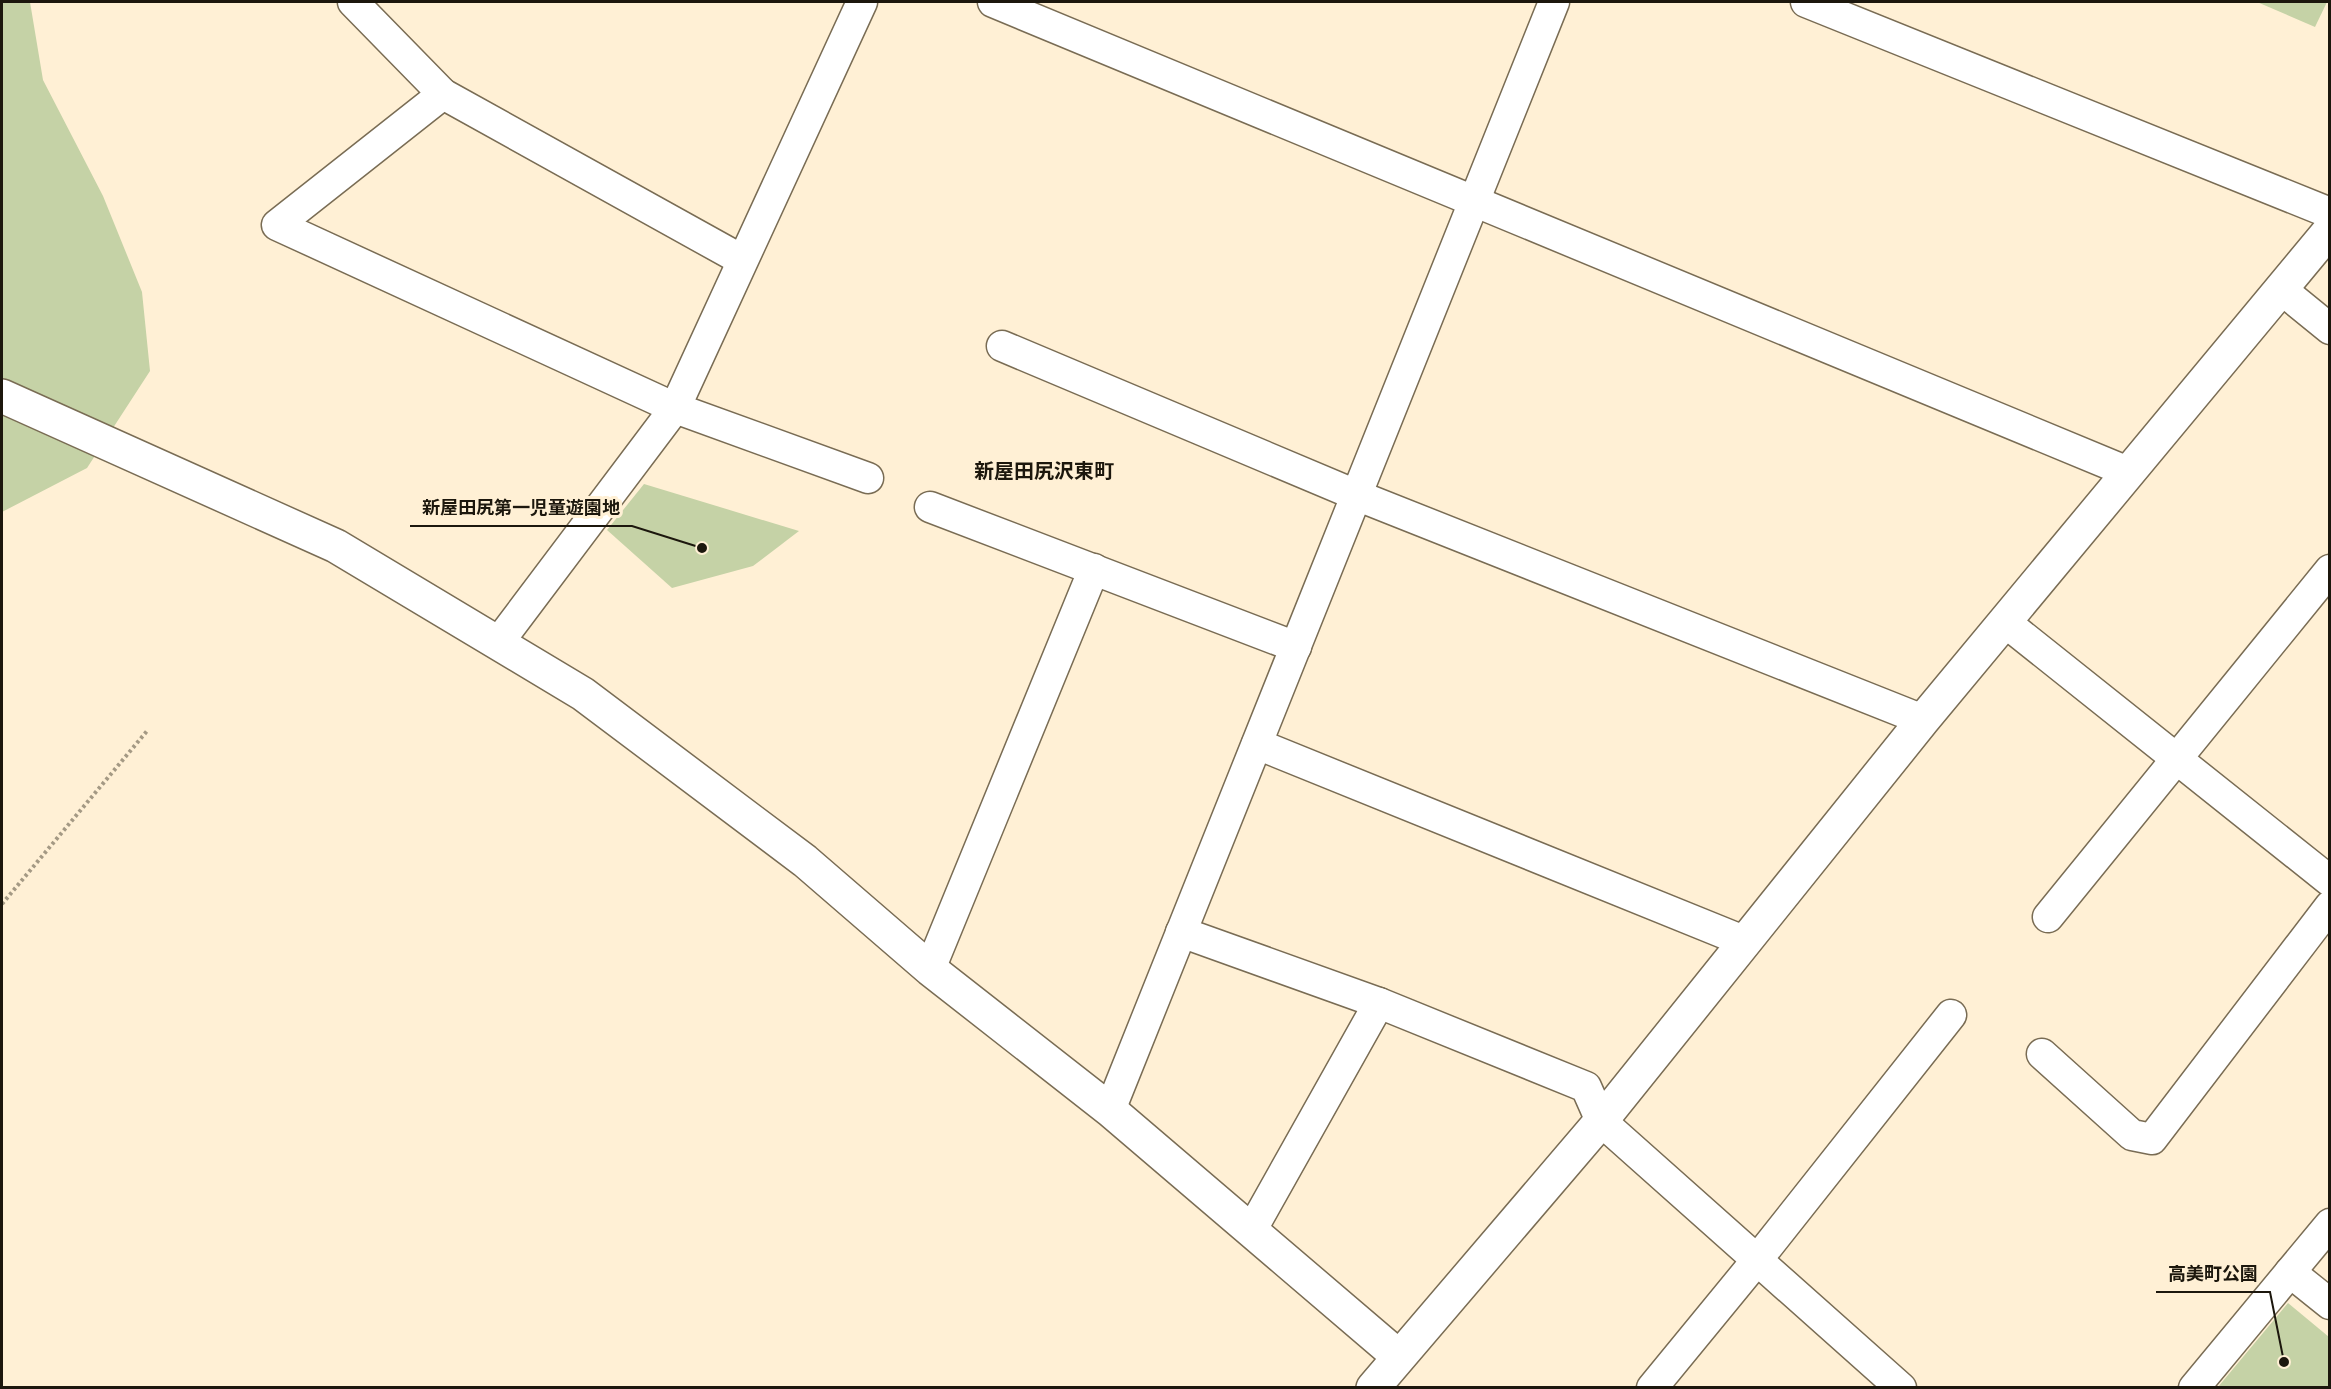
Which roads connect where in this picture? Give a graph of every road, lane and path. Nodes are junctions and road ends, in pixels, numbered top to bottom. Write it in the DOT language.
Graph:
graph roads {
  1 [pos="353,2"];
  2 [pos="862,2"];
  3 [pos="993,2"];
  4 [pos="1554,2"];
  5 [pos="1806,2"];
  6 [pos="443,94"];
  7 [pos="1475,200"];
  8 [pos="2330,213"];
  9 [pos="2330,230"];
  10 [pos="742,260"];
  11 [pos="2281,289"];
  12 [pos="2330,329"];
  13 [pos="1002,346"];
  14 [pos="2,396"];
  15 [pos="675,408"];
  16 [pos="2128,472"];
  17 [pos="868,478"];
  18 [pos="1356,495"];
  19 [pos="930,507"];
  20 [pos="1094,569"];
  21 [pos="2330,570"];
  22 [pos="2005,621"];
  23 [pos="498,643"];
  24 [pos="1296,647"];
  25 [pos="1923,720"];
  26 [pos="147,731"];
  27 [pos="1257,744"];
  28 [pos="2176,759"];
  29 [pos="2330,881"];
  30 [pos="2,904"];
  31 [pos="2330,906"];
  32 [pos="2048,917"];
  33 [pos="1181,932"];
  34 [pos="1746,942"];
  35 [pos="930,969"];
  36 [pos="1379,1003"];
  37 [pos="1951,1015"];
  38 [pos="2042,1054"];
  39 [pos="1110,1110"];
  40 [pos="1601,1121"];
  41 [pos="2330,1224"];
  42 [pos="1251,1231"];
  43 [pos="1757,1260"];
  44 [pos="2290,1272"];
  45 [pos="2330,1304"];
  46 [pos="1398,1356"];
  47 [pos="1373,1388"];
  48 [pos="1652,1388"];
  49 [pos="1901,1388"];
  50 [pos="2194,1388"];
  1 -- 6 [label="street"];
  2 -- 10 [label="street"];
  3 -- 7 [label="street"];
  4 -- 7 [label="street"];
  5 -- 8 [label="street"];
  6 -- 10 [label="street"];
  6 -- 15 [label="street"];
  7 -- 16 [label="street"];
  7 -- 18 [label="street"];
  9 -- 11 [label="street"];
  10 -- 15 [label="street"];
  11 -- 12 [label="street"];
  11 -- 16 [label="street"];
  13 -- 18 [label="street"];
  14 -- 23 [label="street"];
  15 -- 17 [label="street"];
  15 -- 23 [label="street"];
  16 -- 22 [label="street"];
  18 -- 24 [label="street"];
  18 -- 25 [label="street"];
  19 -- 20 [label="street"];
  20 -- 24 [label="street"];
  20 -- 35 [label="street"];
  21 -- 28 [label="street"];
  22 -- 25 [label="street"];
  22 -- 28 [label="street"];
  23 -- 35 [label="street"];
  24 -- 27 [label="street"];
  25 -- 34 [label="street"];
  26 -- 30 [label="path"];
  27 -- 33 [label="street"];
  27 -- 34 [label="street"];
  28 -- 29 [label="street"];
  28 -- 32 [label="street"];
  31 -- 38 [label="street"];
  33 -- 36 [label="street"];
  33 -- 39 [label="street"];
  34 -- 40 [label="street"];
  35 -- 39 [label="street"];
  36 -- 40 [label="street"];
  36 -- 42 [label="street"];
  37 -- 43 [label="street"];
  39 -- 42 [label="street"];
  40 -- 43 [label="street"];
  40 -- 46 [label="street"];
  41 -- 44 [label="street"];
  42 -- 46 [label="street"];
  43 -- 48 [label="street"];
  43 -- 49 [label="street"];
  44 -- 45 [label="street"];
  44 -- 50 [label="street"];
  46 -- 47 [label="street"];
}
